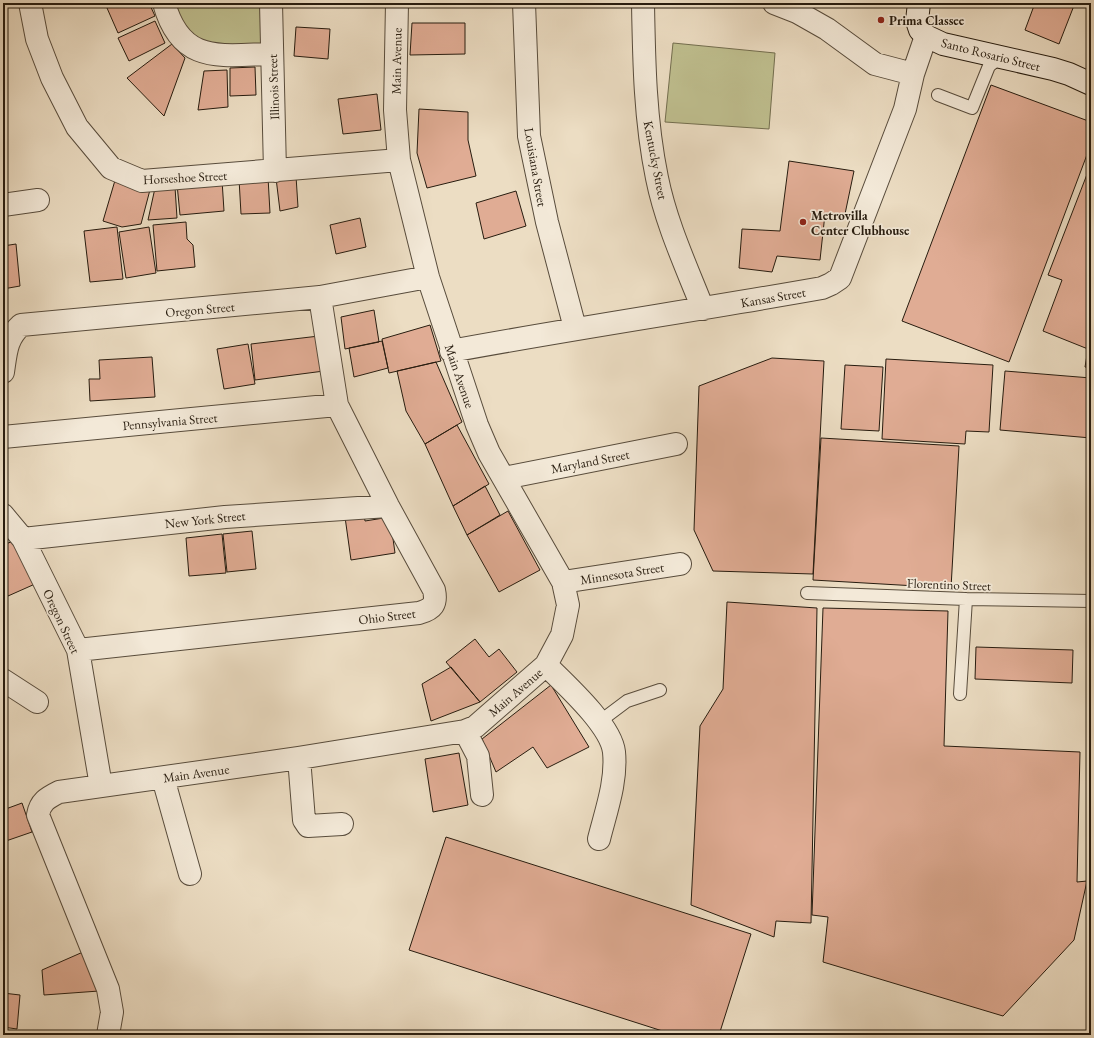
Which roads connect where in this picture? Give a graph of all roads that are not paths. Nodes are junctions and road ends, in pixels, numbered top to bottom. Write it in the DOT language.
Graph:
graph roads {
  1 [pos="30,3"];
  2 [pos="164,3"];
  3 [pos="271,3"];
  4 [pos="397,3"];
  5 [pos="524,3"];
  6 [pos="643,3"];
  7 [pos="774,3"];
  8 [pos="919,3"];
  9 [pos="926,36"];
  10 [pos="272,54"];
  11 [pos="1000,58"];
  12 [pos="913,74"];
  13 [pos="1091,84"];
  14 [pos="938,95"];
  15 [pos="399,160"];
  16 [pos="275,171"];
  17 [pos="38,200"];
  18 [pos="3,205"];
  19 [pos="428,277"];
  20 [pos="320,297"];
  21 [pos="703,309"];
  22 [pos="575,328"];
  23 [pos="451,351"];
  24 [pos="3,372"];
  25 [pos="337,405"];
  26 [pos="3,437"];
  27 [pos="676,444"];
  28 [pos="504,478"];
  29 [pos="388,506"];
  30 [pos="3,514"];
  31 [pos="23,539"];
  32 [pos="680,564"];
  33 [pos="563,582"];
  34 [pos="807,593"];
  35 [pos="966,599"];
  36 [pos="1091,602"];
  37 [pos="78,650"];
  38 [pos="546,665"];
  39 [pos="3,680"];
  40 [pos="660,690"];
  41 [pos="960,694"];
  42 [pos="37,702"];
  43 [pos="599,722"];
  44 [pos="465,731"];
  45 [pos="300,758"];
  46 [pos="163,778"];
  47 [pos="101,786"];
  48 [pos="482,795"];
  49 [pos="342,824"];
  50 [pos="599,839"];
  51 [pos="190,874"];
  52 [pos="108,1035"];
  1 -- 16 [label="street, Horseshoe Street"];
  2 -- 10 [label="street"];
  3 -- 10 [label="street, Illinois Street"];
  4 -- 15 [label="street, Main Avenue"];
  5 -- 22 [label="street, Louisiana Street"];
  6 -- 21 [label="street, Kentucky Street"];
  7 -- 12 [label="street"];
  8 -- 9 [label="street, Santo Rosario Street"];
  9 -- 11 [label="street, Santo Rosario Street"];
  9 -- 12 [label="street, Kansas Street"];
  10 -- 16 [label="street, Illinois Street"];
  11 -- 13 [label="street, Santo Rosario Street"];
  11 -- 14 [label="lane"];
  12 -- 21 [label="street, Kansas Street"];
  15 -- 16 [label="street, Horseshoe Street"];
  15 -- 19 [label="street, Main Avenue"];
  17 -- 18 [label="street"];
  19 -- 20 [label="street, Oregon Street"];
  19 -- 23 [label="street, Main Avenue"];
  20 -- 24 [label="street, Oregon Street"];
  20 -- 25 [label="street, Ohio Street"];
  21 -- 22 [label="street, Kansas Street"];
  22 -- 23 [label="street, Kansas Street"];
  23 -- 28 [label="street, Main Avenue"];
  25 -- 26 [label="street, Pennsylvania Street"];
  25 -- 29 [label="street, Ohio Street"];
  27 -- 28 [label="street, Maryland Street"];
  28 -- 33 [label="street, Main Avenue"];
  29 -- 31 [label="street, New York Street"];
  29 -- 37 [label="street, Ohio Street"];
  30 -- 31 [label="street, Oregon Street"];
  31 -- 37 [label="street, Oregon Street"];
  32 -- 33 [label="street, Minnesota Street"];
  33 -- 38 [label="street, Main Avenue"];
  34 -- 35 [label="lane, Florentino Street"];
  35 -- 36 [label="lane, Florentino Street"];
  35 -- 41 [label="lane"];
  37 -- 47 [label="street, Oregon Street"];
  38 -- 43 [label="street"];
  38 -- 44 [label="street, Main Avenue"];
  39 -- 42 [label="street"];
  40 -- 43 [label="lane"];
  43 -- 50 [label="street"];
  44 -- 45 [label="street, Main Avenue"];
  44 -- 48 [label="street"];
  45 -- 46 [label="street, Main Avenue"];
  45 -- 49 [label="street"];
  46 -- 47 [label="street, Main Avenue"];
  46 -- 51 [label="street"];
  47 -- 52 [label="street, Main Avenue"];
}
